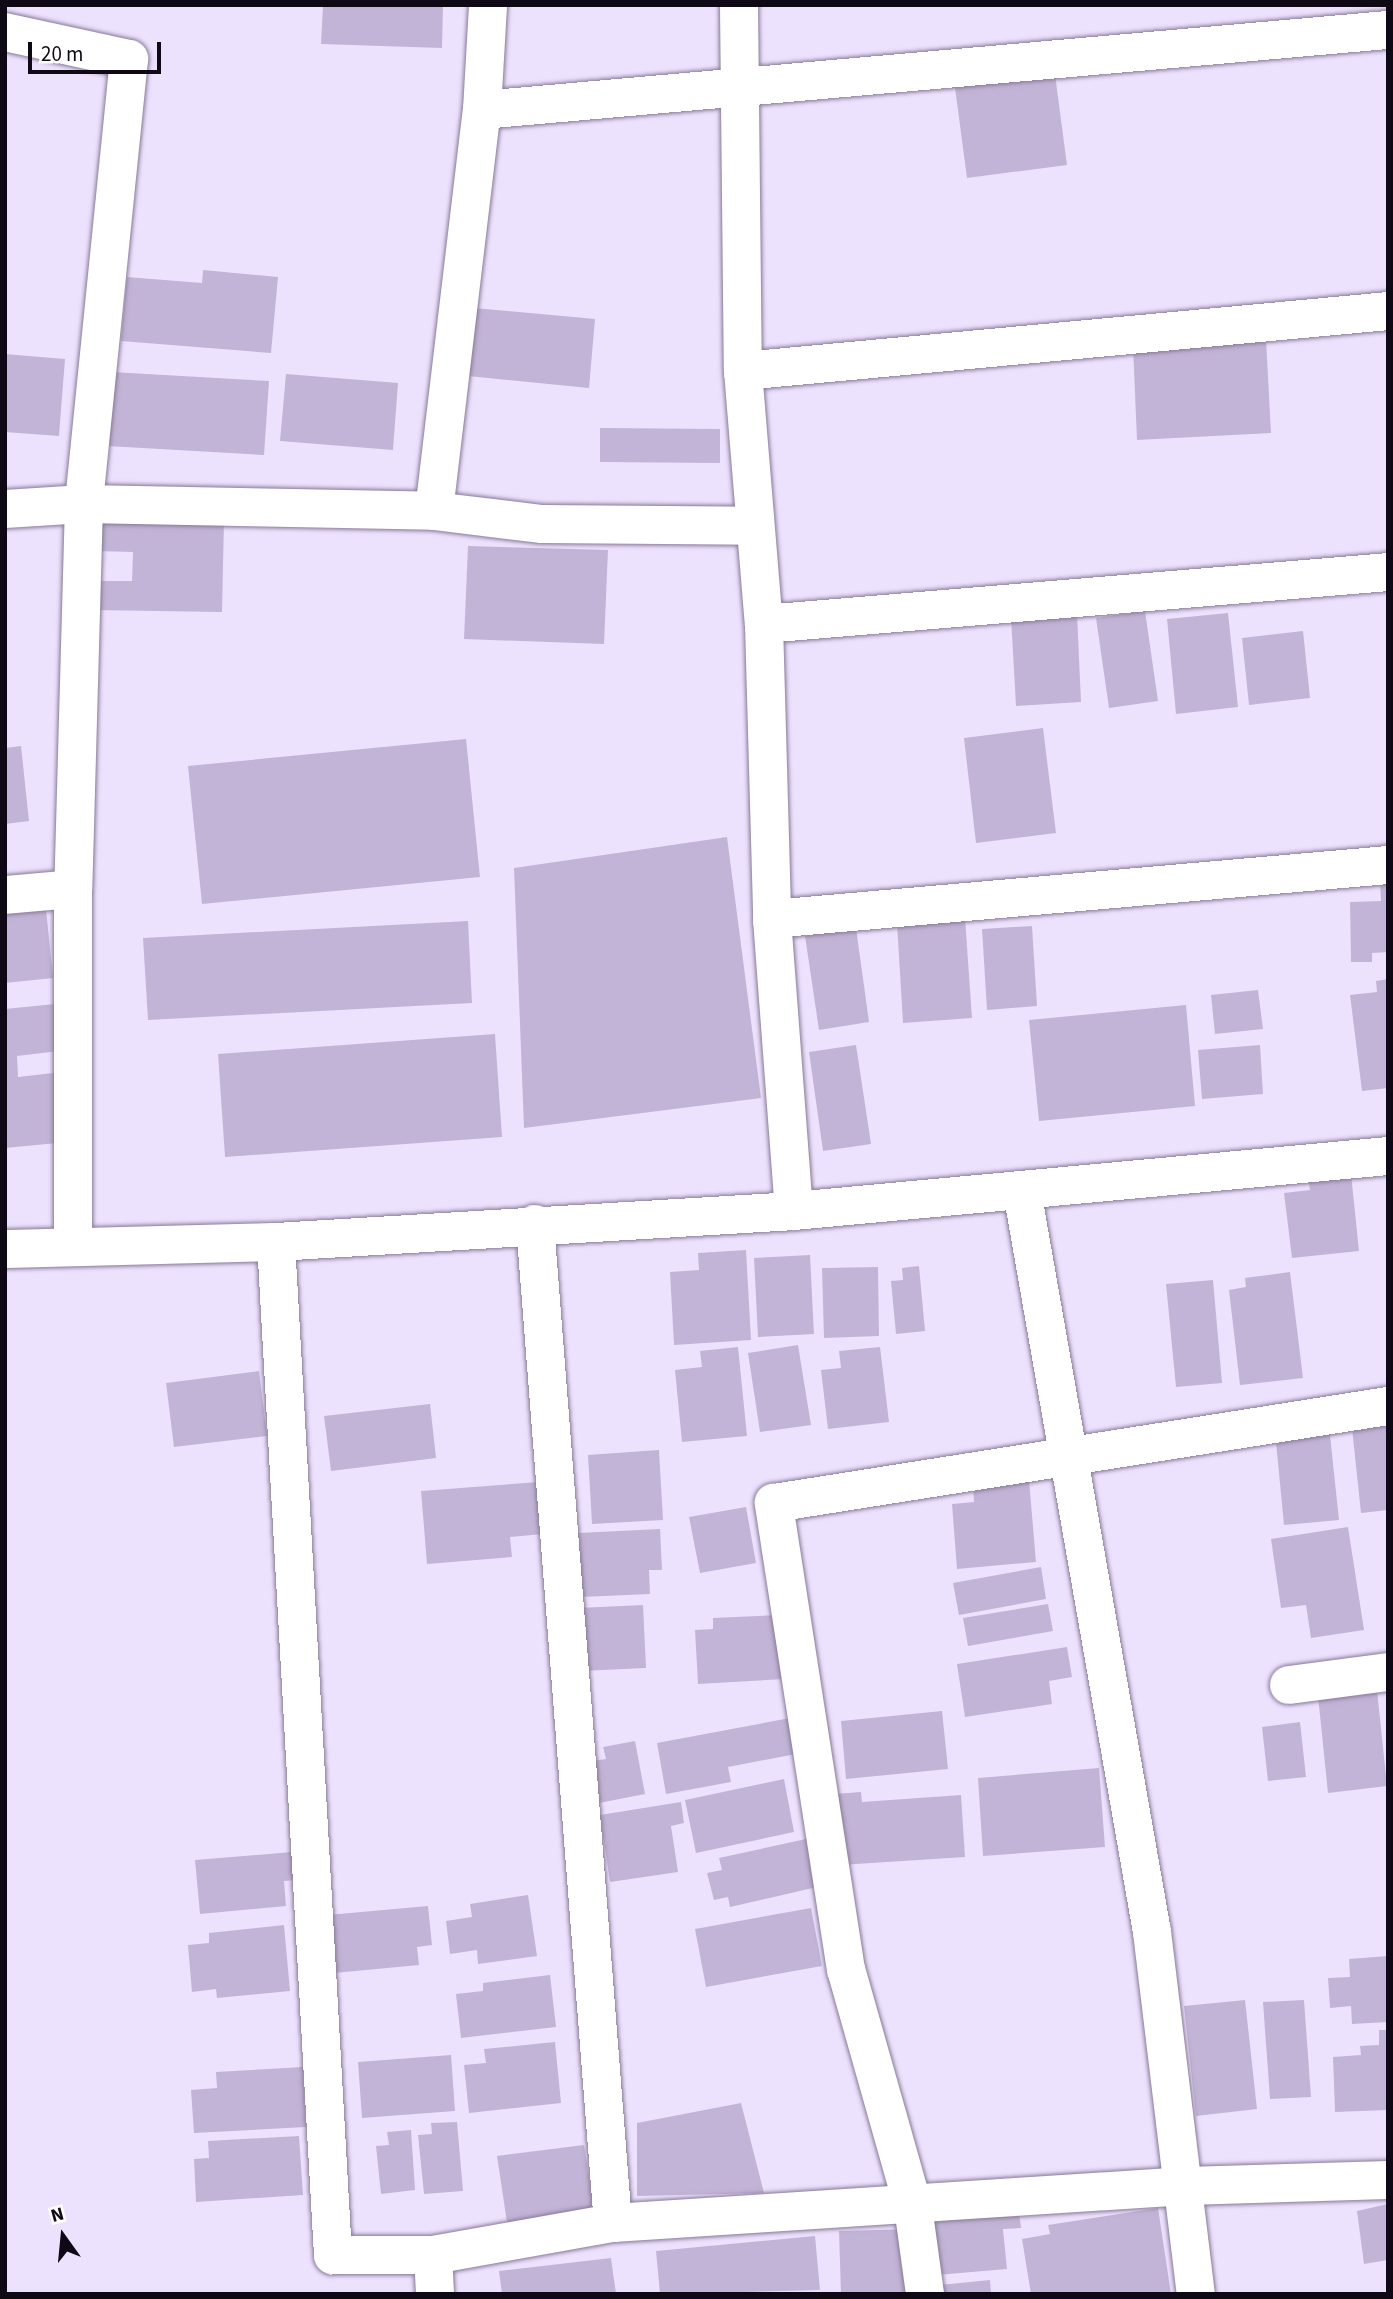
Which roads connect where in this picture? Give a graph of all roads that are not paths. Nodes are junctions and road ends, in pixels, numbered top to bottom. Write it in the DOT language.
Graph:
graph roads {
  1 [pos="488,5"];
  2 [pos="739,5"];
  3 [pos="1387,22"];
  4 [pos="5,32"];
  5 [pos="739,90"];
  6 [pos="482,110"];
  7 [pos="1388,311"];
  8 [pos="743,371"];
  9 [pos="84,504"];
  10 [pos="5,509"];
  11 [pos="434,511"];
  12 [pos="754,526"];
  13 [pos="1388,572"];
  14 [pos="764,624"];
  15 [pos="1388,865"];
  16 [pos="73,889"];
  17 [pos="5,895"];
  18 [pos="772,919"];
  19 [pos="1388,1156"];
  20 [pos="1023,1191"];
  21 [pos="794,1211"];
  22 [pos="535,1224"];
  23 [pos="276,1242"];
  24 [pos="73,1245"];
  25 [pos="5,1249"];
  26 [pos="1388,1406"];
  27 [pos="1064,1453"];
  28 [pos="1388,1672"];
  29 [pos="1289,1685"];
  30 [pos="1388,2180"];
  31 [pos="1185,2186"];
  32 [pos="913,2206"];
  33 [pos="612,2223"];
  34 [pos="433,2255"];
  35 [pos="435,2294"];
  36 [pos="925,2294"];
  37 [pos="1196,2294"];
  1 -- 6 [label="street"];
  2 -- 5 [label="street"];
  3 -- 5 [label="street"];
  4 -- 9 [label="street"];
  5 -- 6 [label="street"];
  5 -- 8 [label="street"];
  6 -- 11 [label="street"];
  7 -- 8 [label="street"];
  8 -- 12 [label="street"];
  9 -- 10 [label="street"];
  9 -- 11 [label="street"];
  9 -- 16 [label="street"];
  11 -- 12 [label="street"];
  12 -- 14 [label="street"];
  13 -- 14 [label="street"];
  14 -- 18 [label="street"];
  15 -- 18 [label="street"];
  16 -- 17 [label="street"];
  16 -- 24 [label="street"];
  18 -- 21 [label="street"];
  19 -- 20 [label="street"];
  20 -- 21 [label="street"];
  20 -- 27 [label="street"];
  21 -- 22 [label="street"];
  22 -- 23 [label="street"];
  22 -- 33 [label="street"];
  23 -- 24 [label="street"];
  23 -- 34 [label="street"];
  24 -- 25 [label="street"];
  26 -- 27 [label="street"];
  27 -- 31 [label="street"];
  27 -- 32 [label="street"];
  28 -- 29 [label="street"];
  30 -- 31 [label="street"];
  31 -- 32 [label="street"];
  31 -- 37 [label="street"];
  32 -- 33 [label="street"];
  32 -- 36 [label="street"];
  33 -- 34 [label="street"];
  34 -- 35 [label="street"];
}
